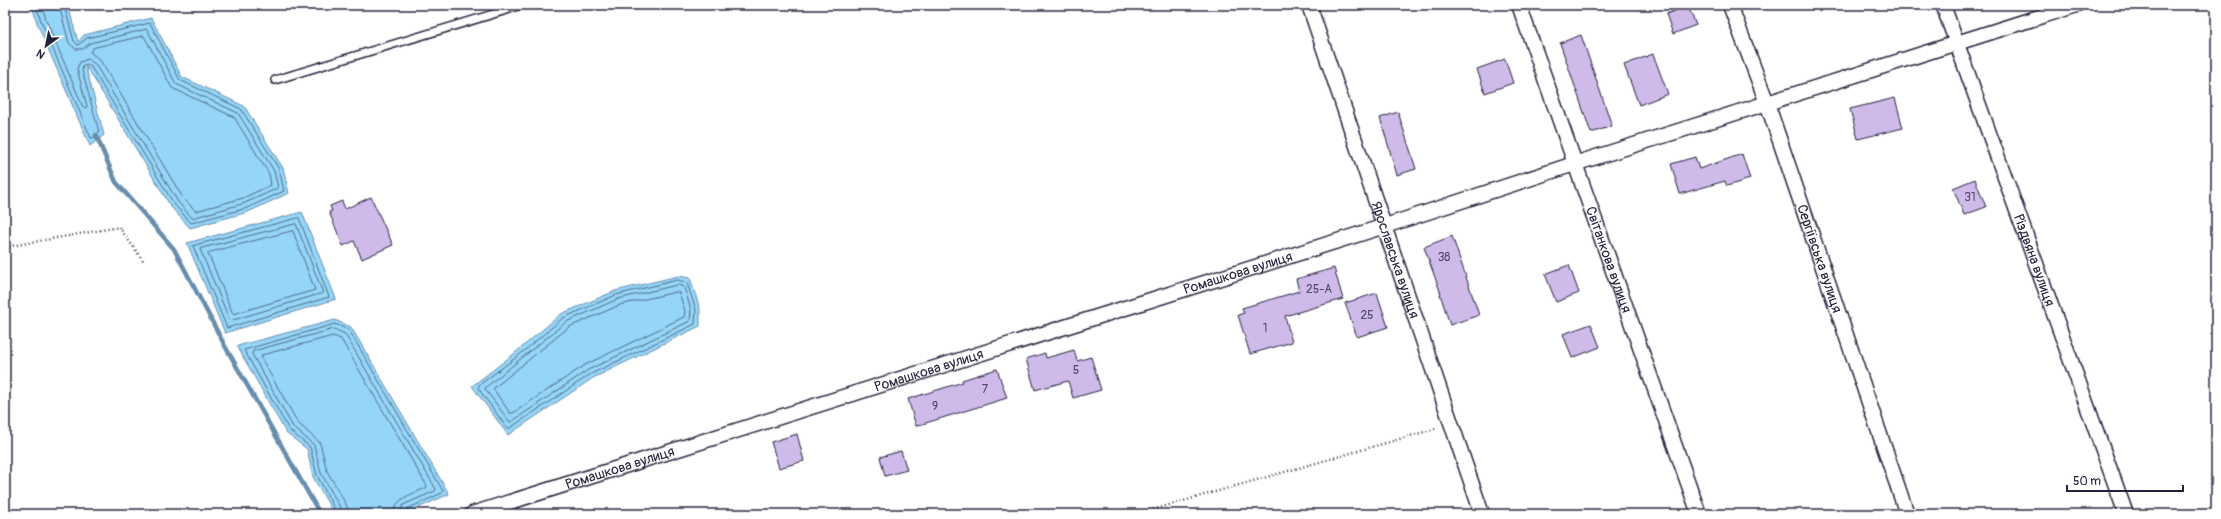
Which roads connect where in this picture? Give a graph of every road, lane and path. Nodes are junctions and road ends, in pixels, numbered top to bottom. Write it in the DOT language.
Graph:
graph roads {
  1 [pos="523,5"];
  2 [pos="1309,5"];
  3 [pos="1519,5"];
  4 [pos="1730,5"];
  5 [pos="1944,5"];
  6 [pos="2077,5"];
  7 [pos="1957,42"];
  8 [pos="275,80"];
  9 [pos="1767,103"];
  10 [pos="1574,164"];
  11 [pos="1385,226"];
  12 [pos="5,247"];
  13 [pos="144,262"];
  14 [pos="1452,424"];
  15 [pos="472,514"];
  16 [pos="1138,514"];
  17 [pos="1482,514"];
  18 [pos="1699,514"];
  19 [pos="1907,514"];
  20 [pos="2126,514"];
  1 -- 8 [label="lane"];
  2 -- 11 [label="street, Ярославська вулиця"];
  3 -- 10 [label="street, Світанкова вулиця"];
  4 -- 9 [label="street, Сергіївська вулиця"];
  5 -- 7 [label="street, Різдвяна вулиця"];
  6 -- 7 [label="street, Ромашкова вулиця"];
  7 -- 9 [label="street, Ромашкова вулиця"];
  7 -- 20 [label="street, Різдвяна вулиця"];
  9 -- 10 [label="street, Ромашкова вулиця"];
  9 -- 19 [label="street, Сергіївська вулиця"];
  10 -- 11 [label="street, Ромашкова вулиця"];
  10 -- 18 [label="street, Світанкова вулиця"];
  11 -- 14 [label="street, Ярославська вулиця"];
  11 -- 15 [label="street, Ромашкова вулиця"];
  12 -- 13 [label="path"];
  14 -- 16 [label="path"];
  14 -- 17 [label="street, Ярославська вулиця"];
}
